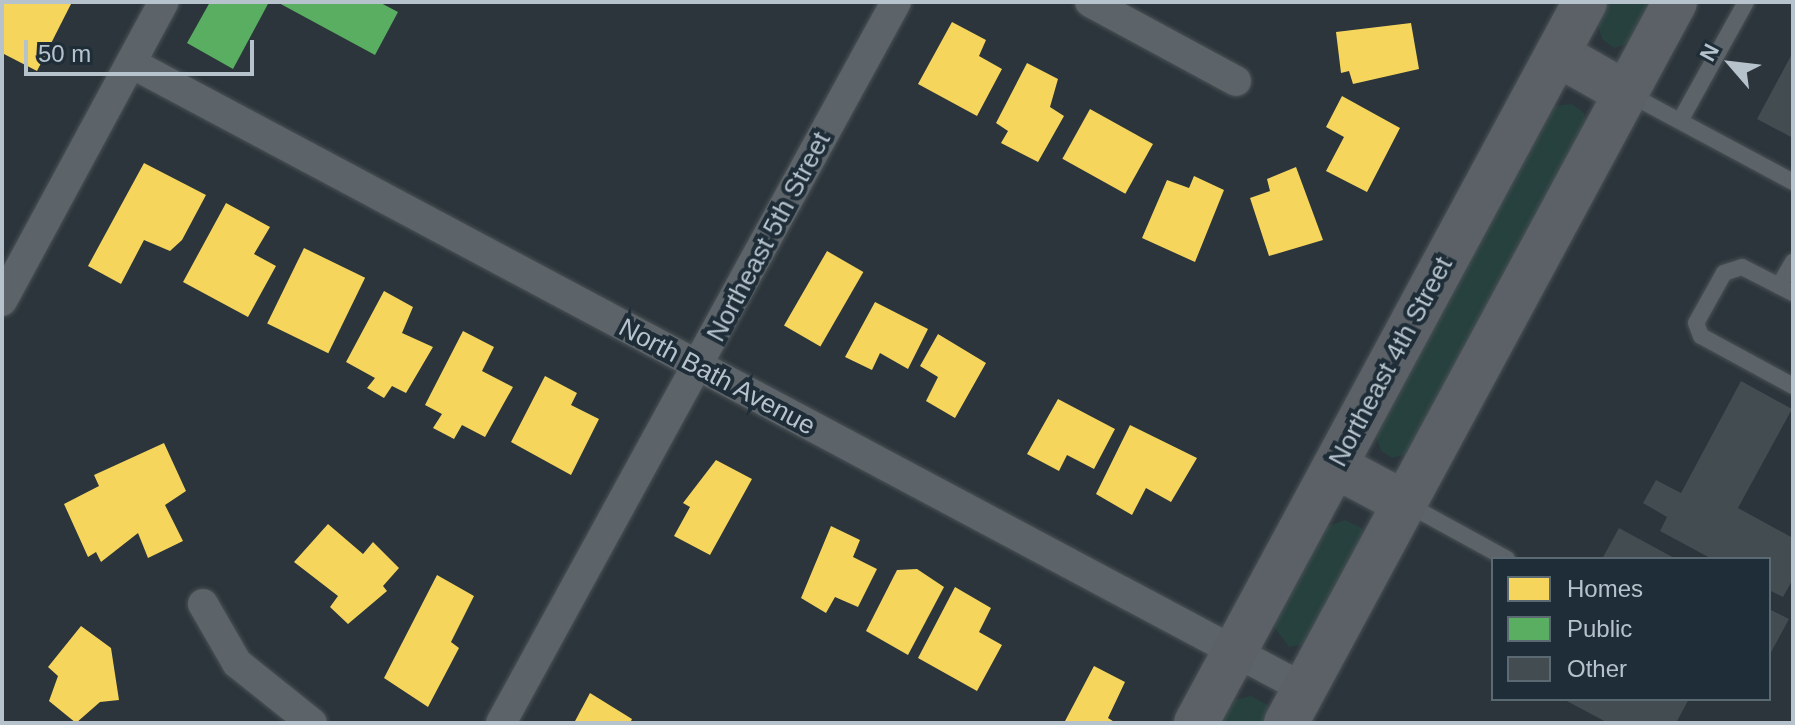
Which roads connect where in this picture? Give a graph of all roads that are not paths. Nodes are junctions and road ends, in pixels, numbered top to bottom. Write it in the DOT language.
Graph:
graph roads {
  1 [pos="164,2"];
  2 [pos="896,2"];
  3 [pos="1090,2"];
  4 [pos="1585,2"];
  5 [pos="1675,2"];
  6 [pos="1746,2"];
  7 [pos="1557,54"];
  8 [pos="131,63"];
  9 [pos="1236,81"];
  10 [pos="1626,93"];
  11 [pos="1680,121"];
  12 [pos="1793,182"];
  13 [pos="1793,262"];
  14 [pos="1786,289"];
  15 [pos="2,301"];
  16 [pos="698,368"];
  17 [pos="1793,386"];
  18 [pos="1335,466"];
  19 [pos="1405,503"];
  20 [pos="1503,557"];
  21 [pos="203,604"];
  22 [pos="1234,652"];
  23 [pos="1296,706"];
  24 [pos="312,723"];
  25 [pos="501,723"];
  26 [pos="1196,723"];
  1 -- 8 [label="street"];
  2 -- 16 [label="street, Northeast 5th Street"];
  3 -- 9 [label="street"];
  4 -- 7 [label="main road, Northeast 4th Street"];
  5 -- 10 [label="main road"];
  6 -- 11 [label="lane"];
  7 -- 10 [label="main road"];
  7 -- 18 [label="main road, Northeast 4th Street"];
  8 -- 15 [label="street"];
  8 -- 16 [label="street, North Bath Avenue"];
  10 -- 11 [label="lane"];
  10 -- 19 [label="main road"];
  11 -- 12 [label="lane"];
  13 -- 14 [label="lane"];
  14 -- 17 [label="lane"];
  16 -- 22 [label="street, North Bath Avenue"];
  16 -- 25 [label="street, Northeast 5th Street"];
  18 -- 19 [label="main road"];
  18 -- 22 [label="main road, Northeast 4th Street"];
  19 -- 20 [label="lane"];
  19 -- 23 [label="main road"];
  21 -- 24 [label="street"];
  22 -- 23 [label="street, North Bath Avenue"];
  22 -- 26 [label="main road, Northeast 4th Street"];
}
